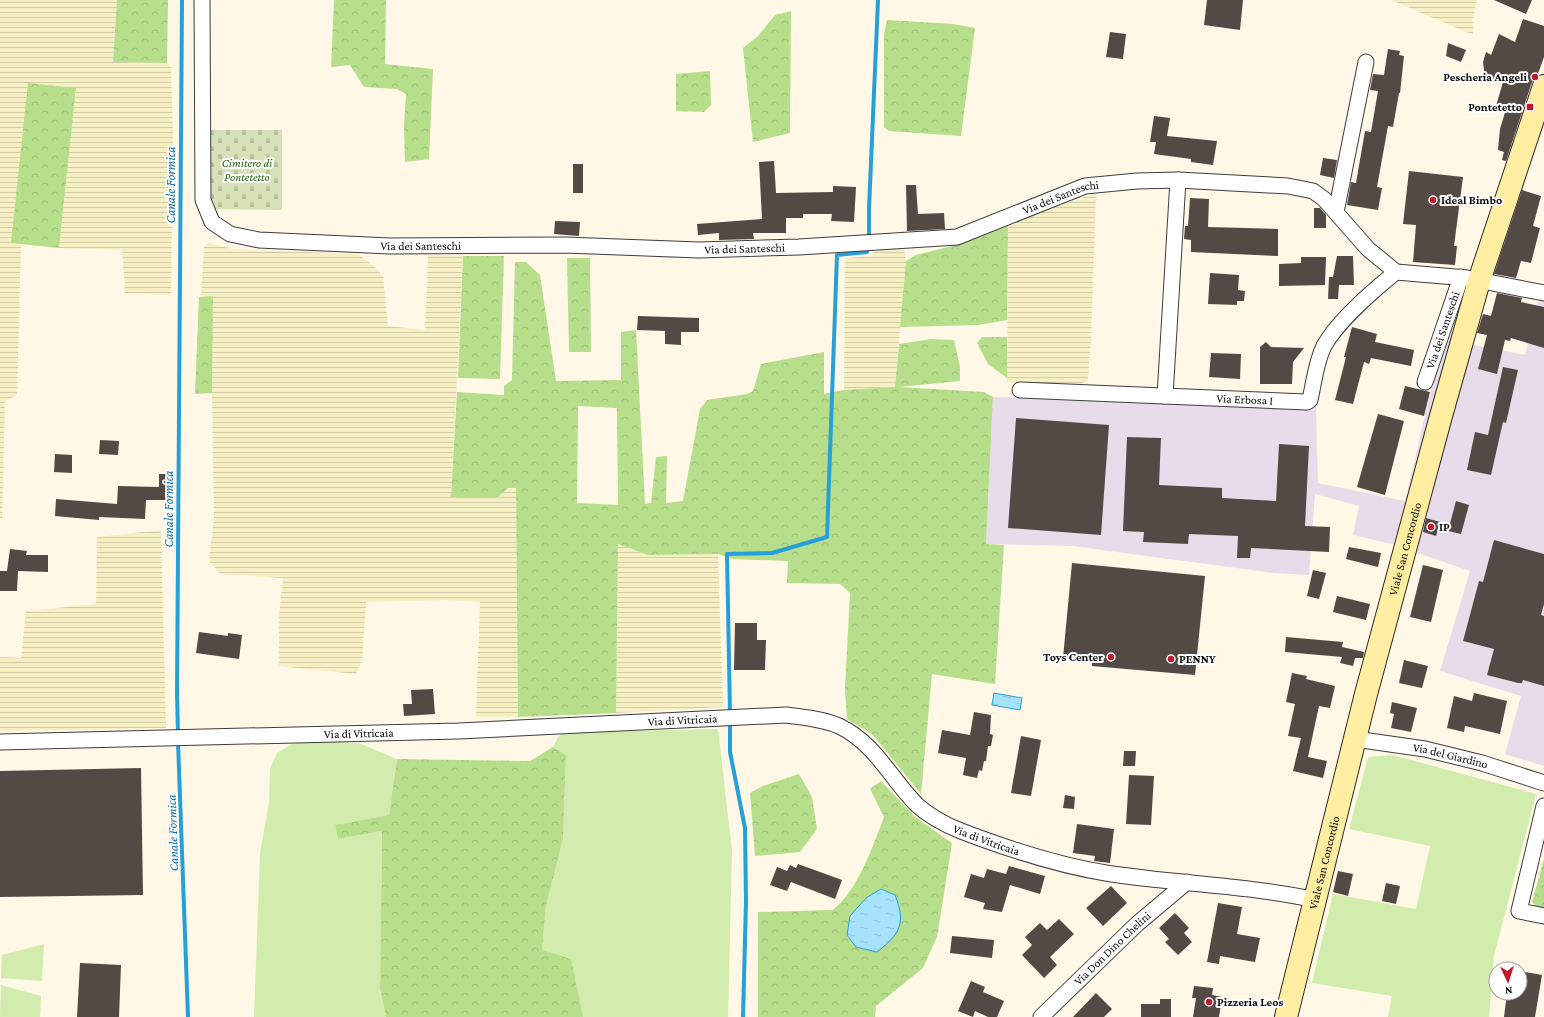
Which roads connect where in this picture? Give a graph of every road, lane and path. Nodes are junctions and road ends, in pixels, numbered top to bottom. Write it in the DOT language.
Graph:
graph roads {
  1 [pos="202,0"];
  2 [pos="1366,62"];
  3 [pos="1544,86"];
  4 [pos="1178,180"];
  5 [pos="1336,212"];
  6 [pos="1396,272"];
  7 [pos="1470,279"];
  8 [pos="1544,293"];
  9 [pos="1425,382"];
  10 [pos="1020,390"];
  11 [pos="1165,396"];
  12 [pos="1355,739"];
  13 [pos="0,742"];
  14 [pos="1544,783"];
  15 [pos="1544,806"];
  16 [pos="1187,882"];
  17 [pos="1316,900"];
  18 [pos="1544,916"];
  19 [pos="1041,1017"];
  20 [pos="1286,1017"];
  1 -- 4 [label="street, Via dei Santeschi"];
  2 -- 5 [label="street"];
  3 -- 7 [label="main road, Viale San Concordio"];
  4 -- 5 [label="street, Via dei Santeschi"];
  4 -- 11 [label="street"];
  5 -- 6 [label="street, Via dei Santeschi"];
  6 -- 7 [label="street, Via dei Santeschi"];
  6 -- 11 [label="street, Via Erbosa I"];
  7 -- 8 [label="street"];
  7 -- 9 [label="street, Via dei Santeschi"];
  7 -- 12 [label="main road, Viale San Concordio"];
  10 -- 11 [label="street, Via Erbosa I"];
  12 -- 14 [label="street, Via del Giardino"];
  12 -- 17 [label="main road, Viale San Concordio"];
  13 -- 16 [label="street, Via di Vitricaia"];
  15 -- 18 [label="street"];
  16 -- 17 [label="street, Via di Vitricaia"];
  16 -- 19 [label="street, Via Don Dino Chelini"];
  17 -- 20 [label="main road, Viale San Concordio"];
}
